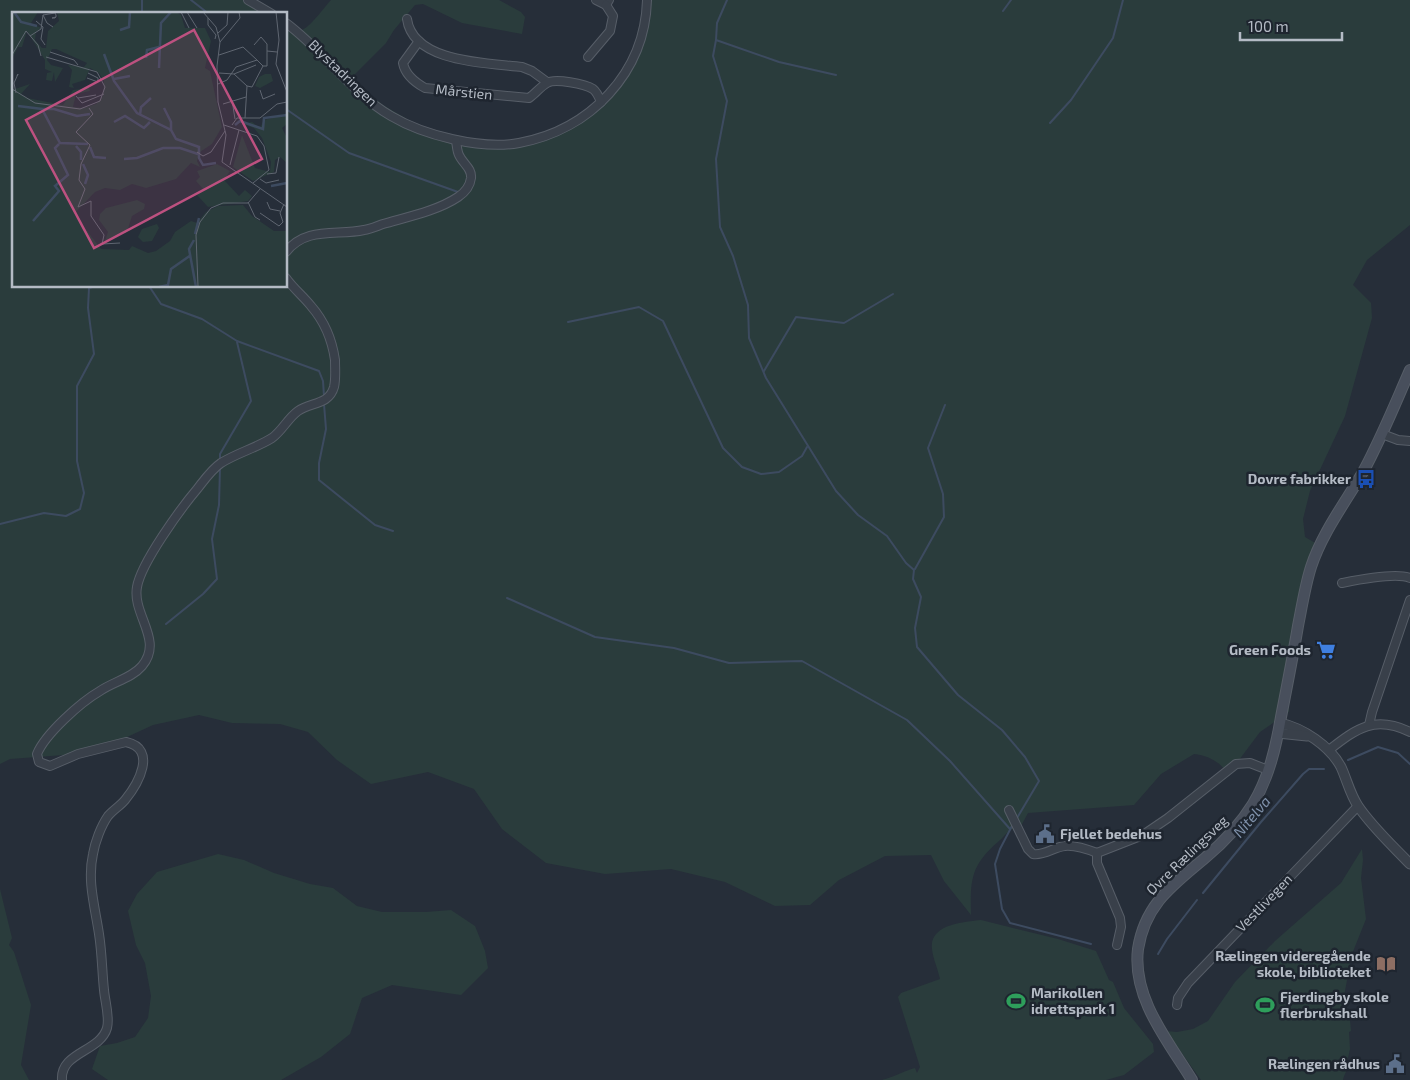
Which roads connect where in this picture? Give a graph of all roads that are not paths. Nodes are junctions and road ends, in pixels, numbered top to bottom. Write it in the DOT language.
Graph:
graph roads {
  1 [pos="248,0"];
  2 [pos="596,0"];
  3 [pos="647,0"];
  4 [pos="608,2"];
  5 [pos="269,12"];
  6 [pos="407,19"];
  7 [pos="288,24"];
  8 [pos="419,41"];
  9 [pos="588,57"];
  10 [pos="547,82"];
  11 [pos="601,102"];
  12 [pos="456,141"];
  13 [pos="288,250"];
  14 [pos="288,280"];
  15 [pos="1410,370"];
  16 [pos="1382,434"];
  17 [pos="1410,441"];
  18 [pos="1410,578"];
  19 [pos="1342,583"];
  20 [pos="1410,600"];
  21 [pos="1368,725"];
  22 [pos="1279,728"];
  23 [pos="1410,732"];
  24 [pos="1329,750"];
  25 [pos="1268,770"];
  26 [pos="1358,806"];
  27 [pos="1009,810"];
  28 [pos="1097,852"];
  29 [pos="1410,864"];
  30 [pos="1117,945"];
  31 [pos="1177,1004"];
  32 [pos="62,1080"];
  33 [pos="1192,1080"];
  1 -- 5 [label="street"];
  2 -- 4 [label="street"];
  3 -- 11 [label="street, Blystadringen"];
  4 -- 9 [label="street"];
  6 -- 8 [label="street"];
  7 -- 12 [label="street, Blystadringen"];
  8 -- 10 [label="street"];
  8 -- 10 [label="street, Mårstien"];
  10 -- 11 [label="street"];
  11 -- 12 [label="street, Blystadringen"];
  12 -- 13 [label="street"];
  14 -- 32 [label="street"];
  15 -- 16 [label="main road, Øvre Rælingsveg"];
  16 -- 17 [label="street"];
  16 -- 22 [label="main road, Øvre Rælingsveg"];
  18 -- 19 [label="street"];
  20 -- 21 [label="street"];
  21 -- 23 [label="street"];
  21 -- 24 [label="street"];
  22 -- 24 [label="street"];
  22 -- 25 [label="main road, Øvre Rælingsveg"];
  24 -- 26 [label="street"];
  25 -- 28 [label="street"];
  25 -- 33 [label="main road, Øvre Rælingsveg"];
  26 -- 29 [label="street"];
  26 -- 31 [label="street, Vestlivegen"];
  27 -- 28 [label="street"];
  28 -- 30 [label="street"];
}
